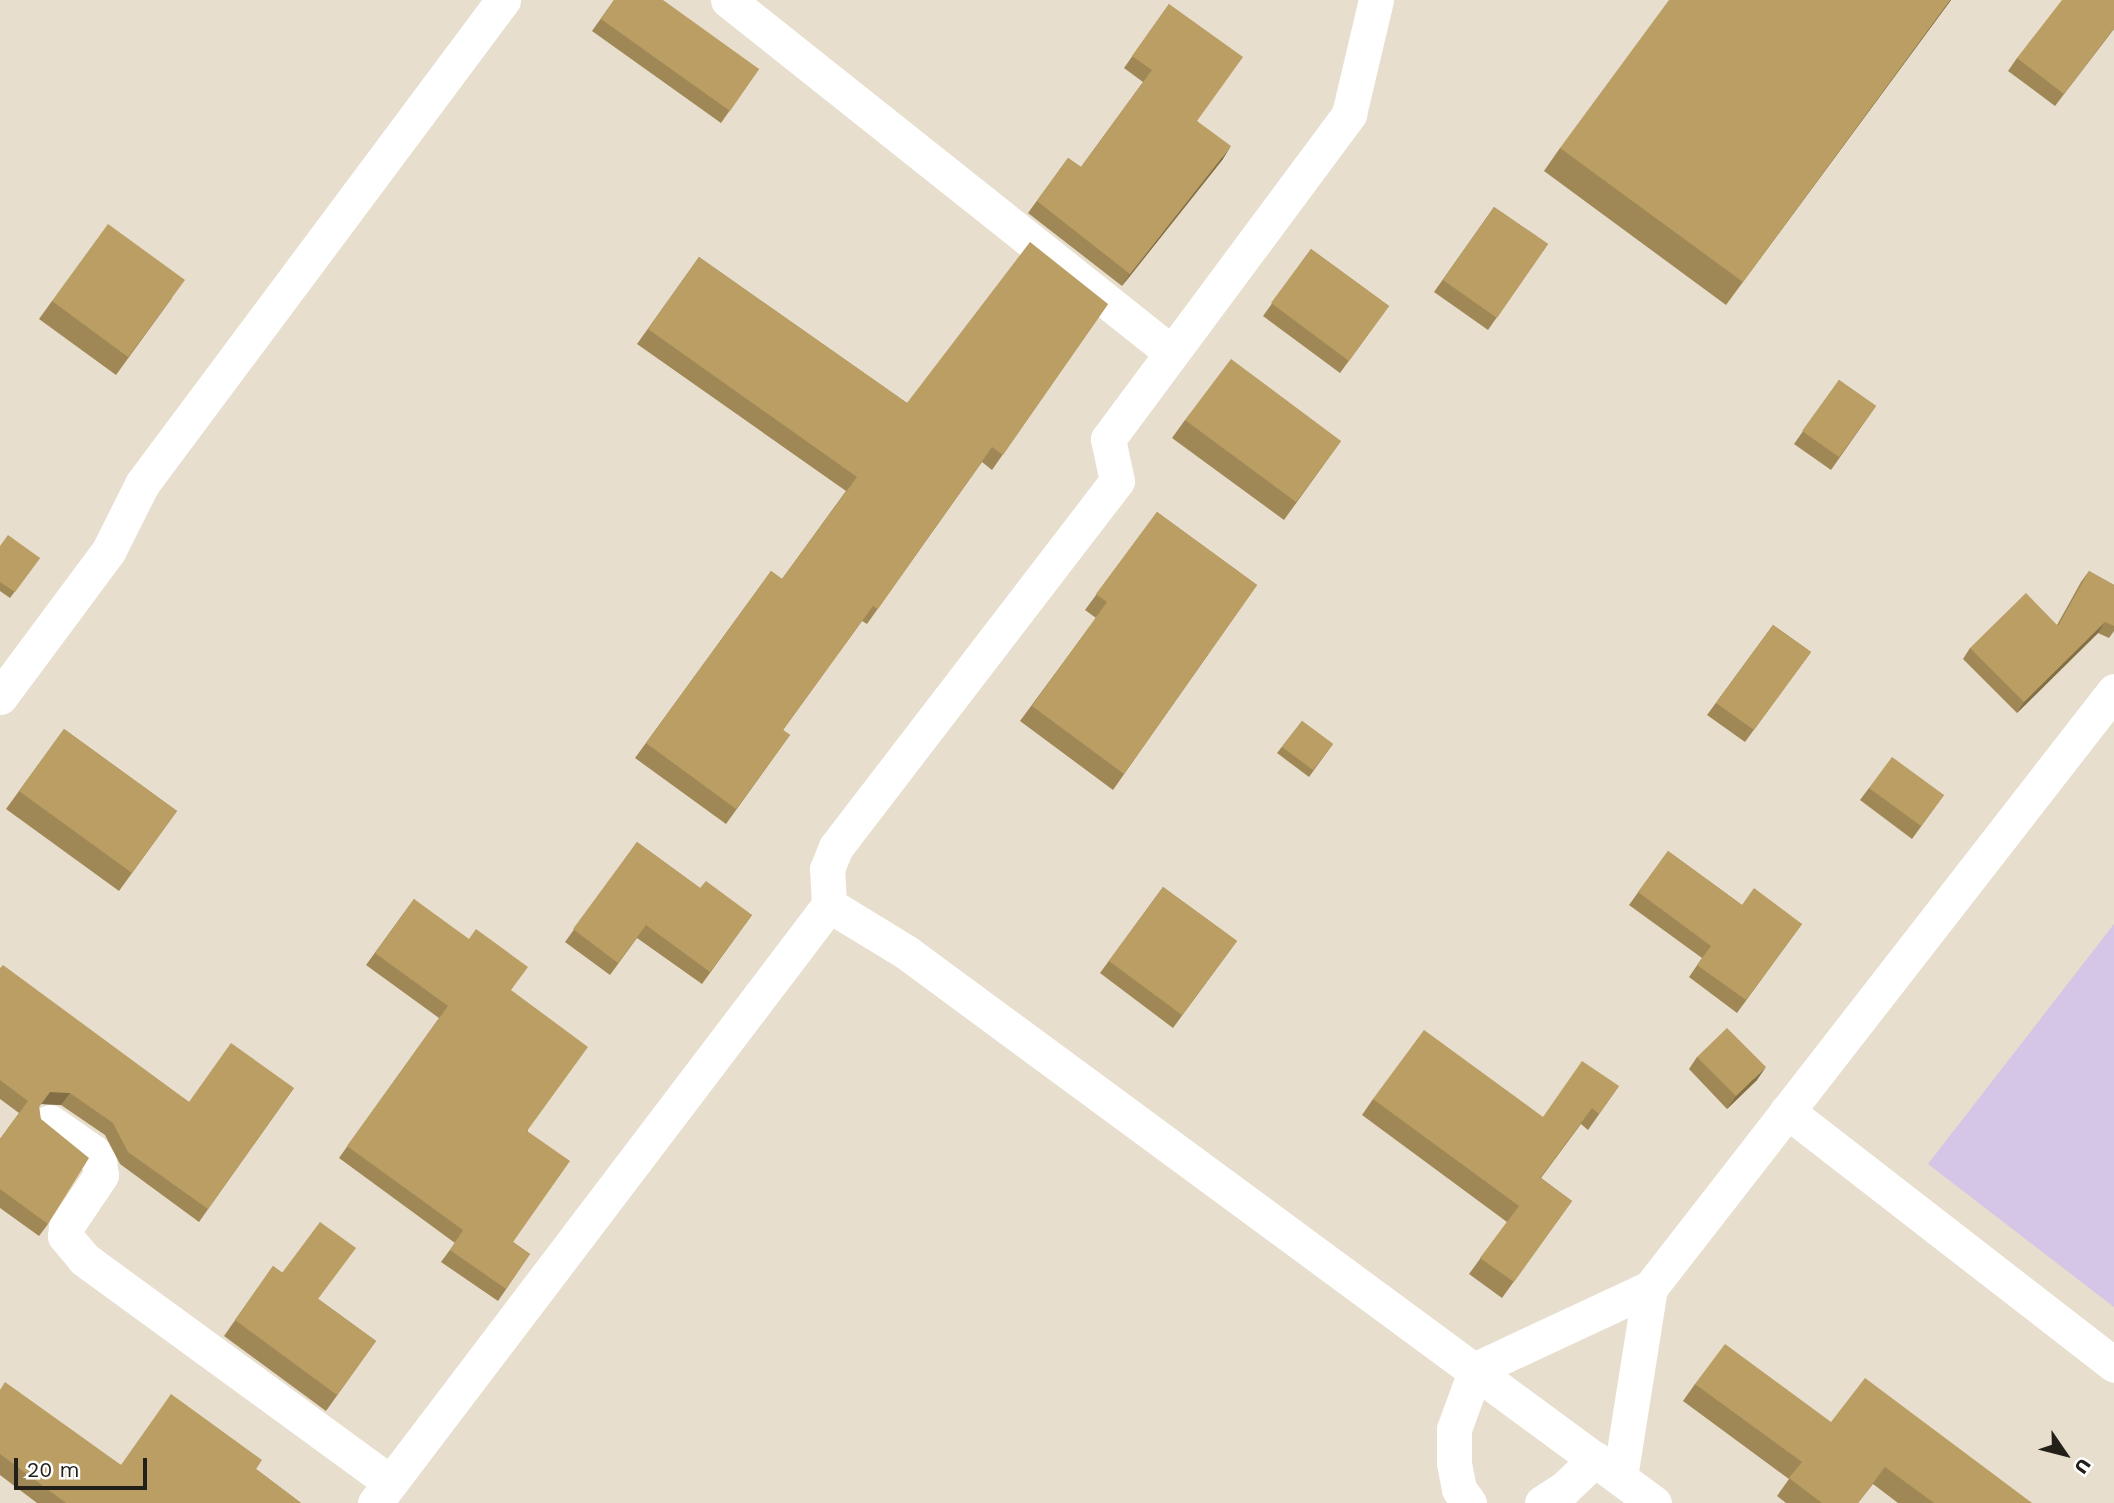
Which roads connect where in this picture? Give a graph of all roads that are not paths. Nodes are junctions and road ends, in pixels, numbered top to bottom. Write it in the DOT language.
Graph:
graph roads {
  1 [pos="503,0"];
  2 [pos="729,0"];
  3 [pos="1376,0"];
  4 [pos="1172,353"];
  5 [pos="2114,691"];
  6 [pos="0,696"];
  7 [pos="829,905"];
  8 [pos="1787,1111"];
  9 [pos="50,1122"];
  10 [pos="1650,1288"];
  11 [pos="2114,1365"];
  12 [pos="1476,1369"];
  13 [pos="1607,1468"];
  14 [pos="383,1493"];
  15 [pos="1469,1503"];
  16 [pos="1542,1503"];
  17 [pos="1654,1503"];
  1 -- 6 [label="street"];
  2 -- 4 [label="street"];
  3 -- 4 [label="street"];
  4 -- 7 [label="street"];
  5 -- 8 [label="street"];
  7 -- 12 [label="street"];
  7 -- 14 [label="street"];
  8 -- 10 [label="street"];
  8 -- 11 [label="street"];
  9 -- 14 [label="street"];
  10 -- 12 [label="street"];
  10 -- 13 [label="street"];
  12 -- 13 [label="street"];
  12 -- 15 [label="street"];
  13 -- 16 [label="street"];
  13 -- 17 [label="street"];
}
